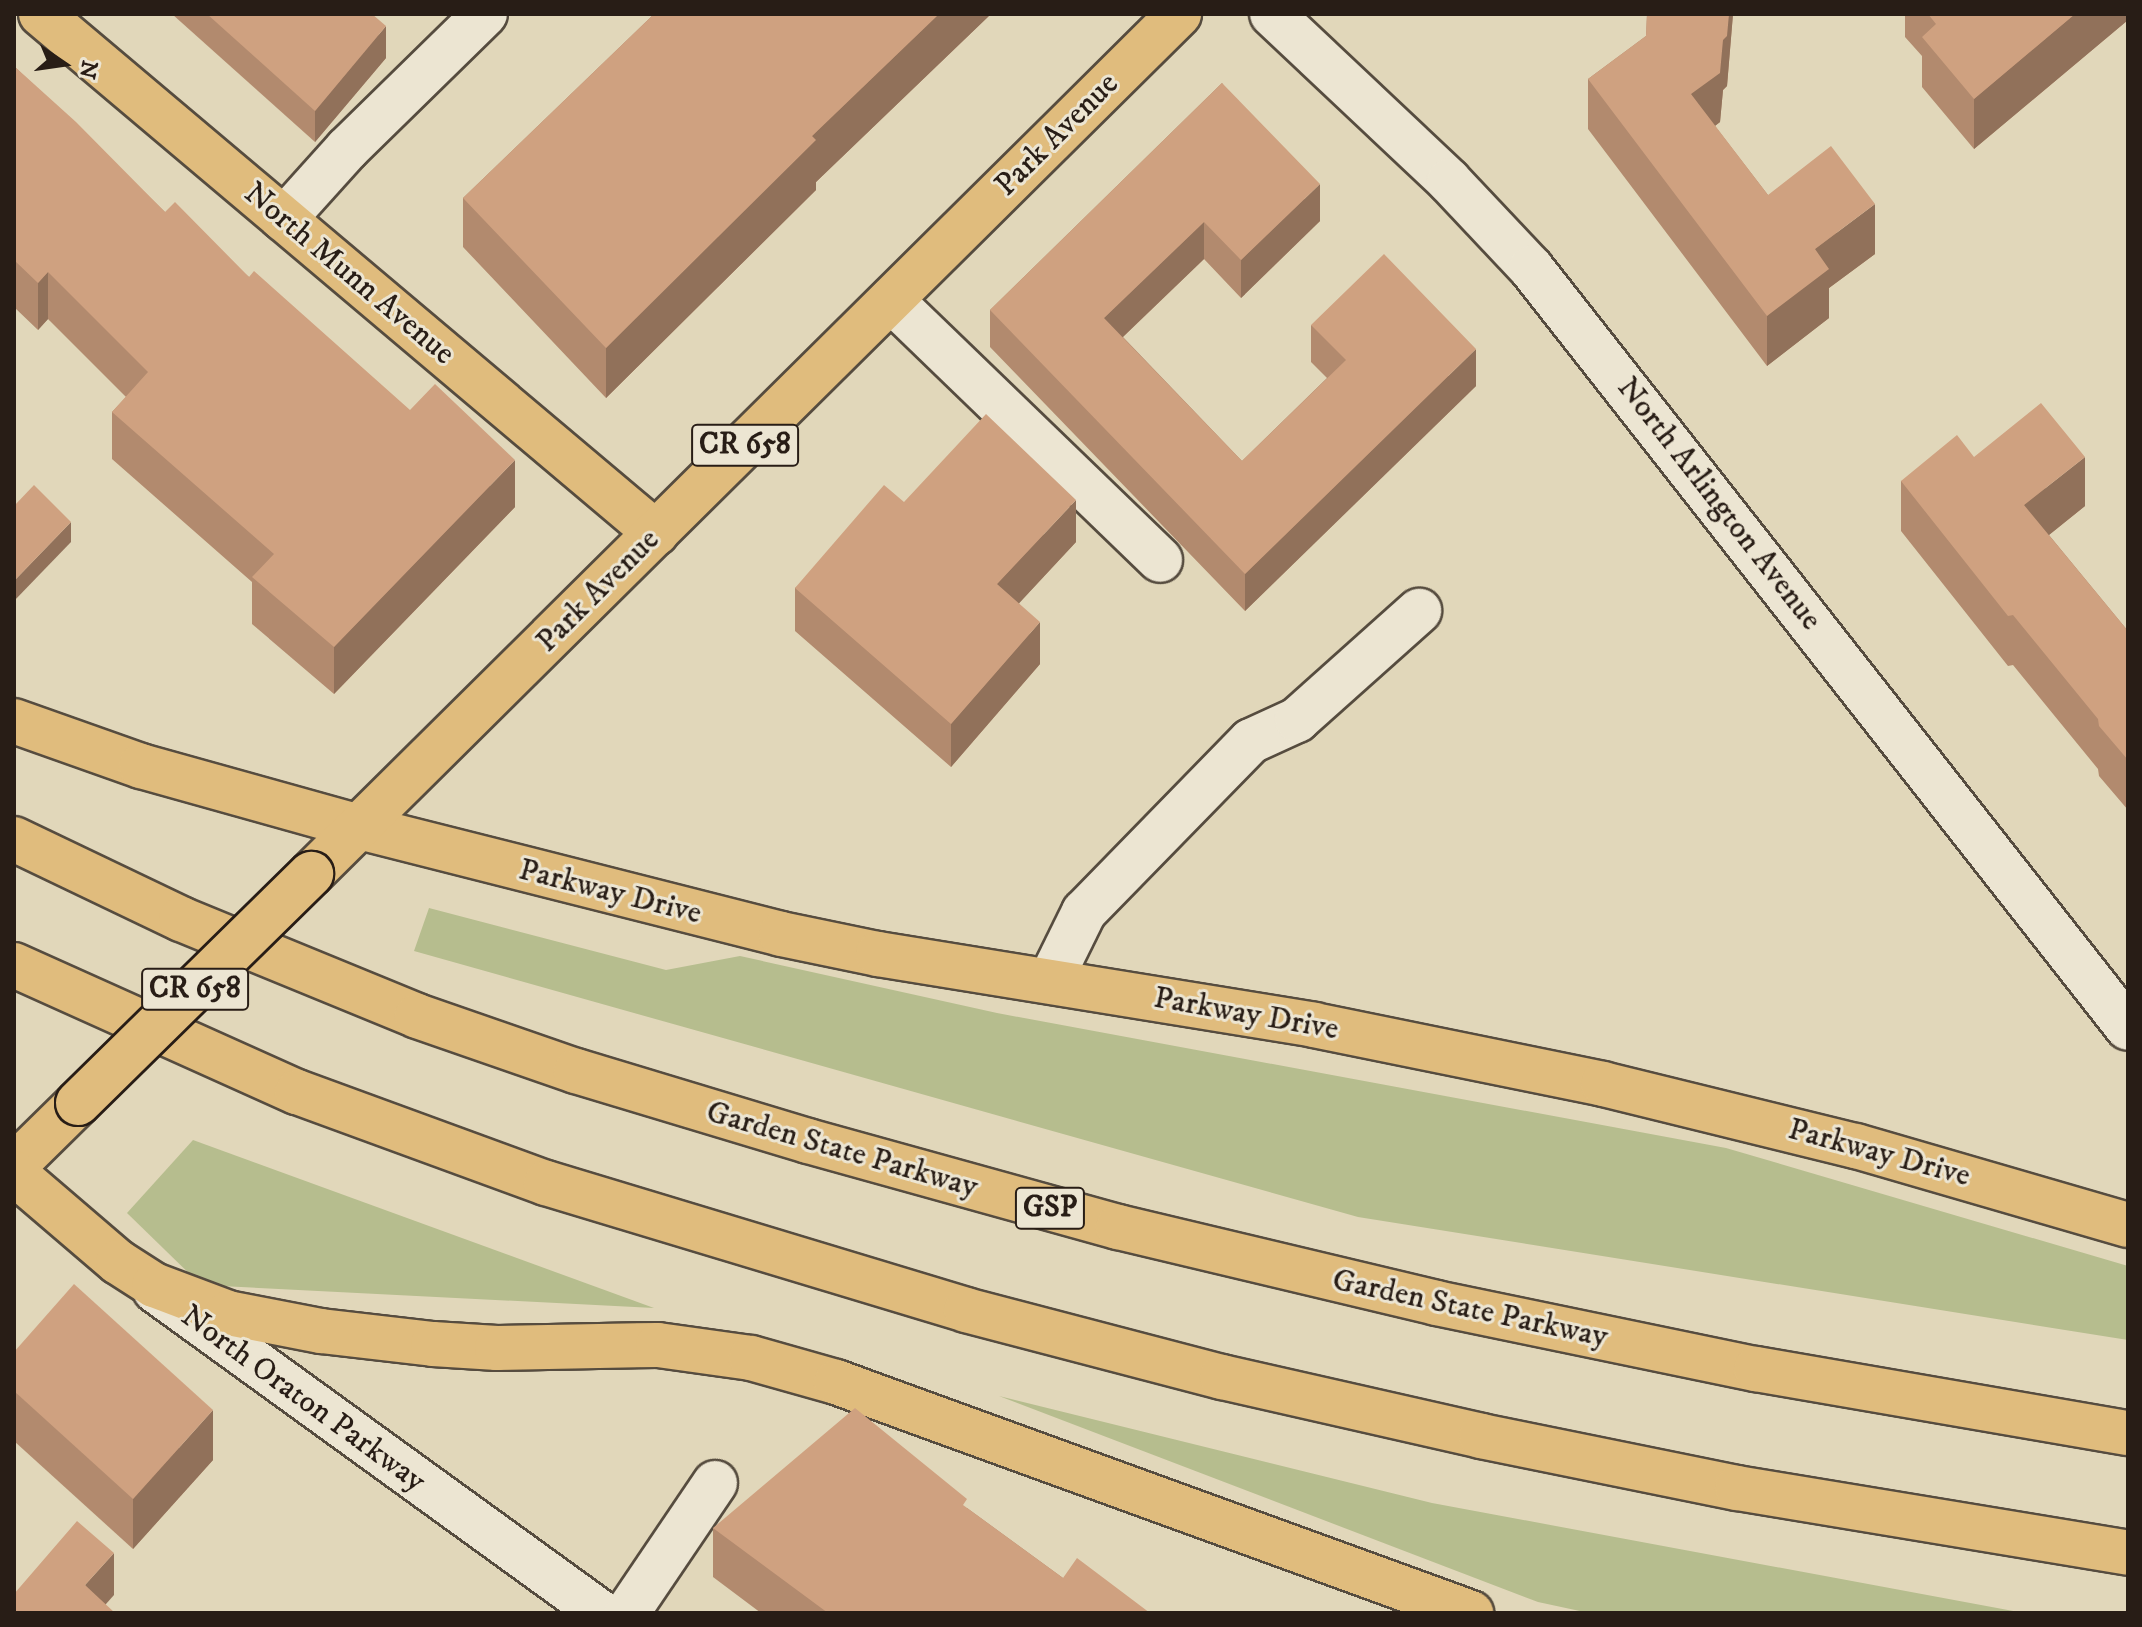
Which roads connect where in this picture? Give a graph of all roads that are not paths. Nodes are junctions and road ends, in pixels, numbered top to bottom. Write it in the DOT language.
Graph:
graph roads {
  1 [pos="41,14"];
  2 [pos="485,14"];
  3 [pos="1179,14"];
  4 [pos="1272,14"];
  5 [pos="284,219"];
  6 [pos="891,300"];
  7 [pos="656,533"];
  8 [pos="1160,560"];
  9 [pos="1419,611"];
  10 [pos="14,721"];
  11 [pos="359,827"];
  12 [pos="14,839"];
  13 [pos="14,965"];
  14 [pos="1050,981"];
  15 [pos="2128,1028"];
  16 [pos="14,1166"];
  17 [pos="14,1173"];
  18 [pos="2128,1225"];
  19 [pos="118,1262"];
  20 [pos="2128,1433"];
  21 [pos="715,1483"];
  22 [pos="2128,1553"];
  23 [pos="601,1613"];
  24 [pos="627,1613"];
  25 [pos="1471,1613"];
  1 -- 5 [label="main road, North Munn Avenue"];
  2 -- 5 [label="street"];
  3 -- 6 [label="main road, Park Avenue / CR 658"];
  4 -- 15 [label="street, North Arlington Avenue"];
  5 -- 7 [label="main road, North Munn Avenue"];
  6 -- 7 [label="main road, Park Avenue / CR 658"];
  6 -- 8 [label="street"];
  7 -- 11 [label="main road, Park Avenue / CR 658"];
  9 -- 14 [label="street"];
  10 -- 11 [label="main road"];
  11 -- 14 [label="main road, Parkway Drive"];
  11 -- 16 [label="main road, Park Avenue / CR 658, bridge"];
  12 -- 20 [label="main road, Garden State Parkway / GSP"];
  13 -- 22 [label="main road"];
  14 -- 18 [label="main road, Parkway Drive"];
  17 -- 19 [label="main road, North Oraton Parkway"];
  19 -- 23 [label="street, North Oraton Parkway"];
  19 -- 25 [label="main road"];
  21 -- 24 [label="street"];
}
